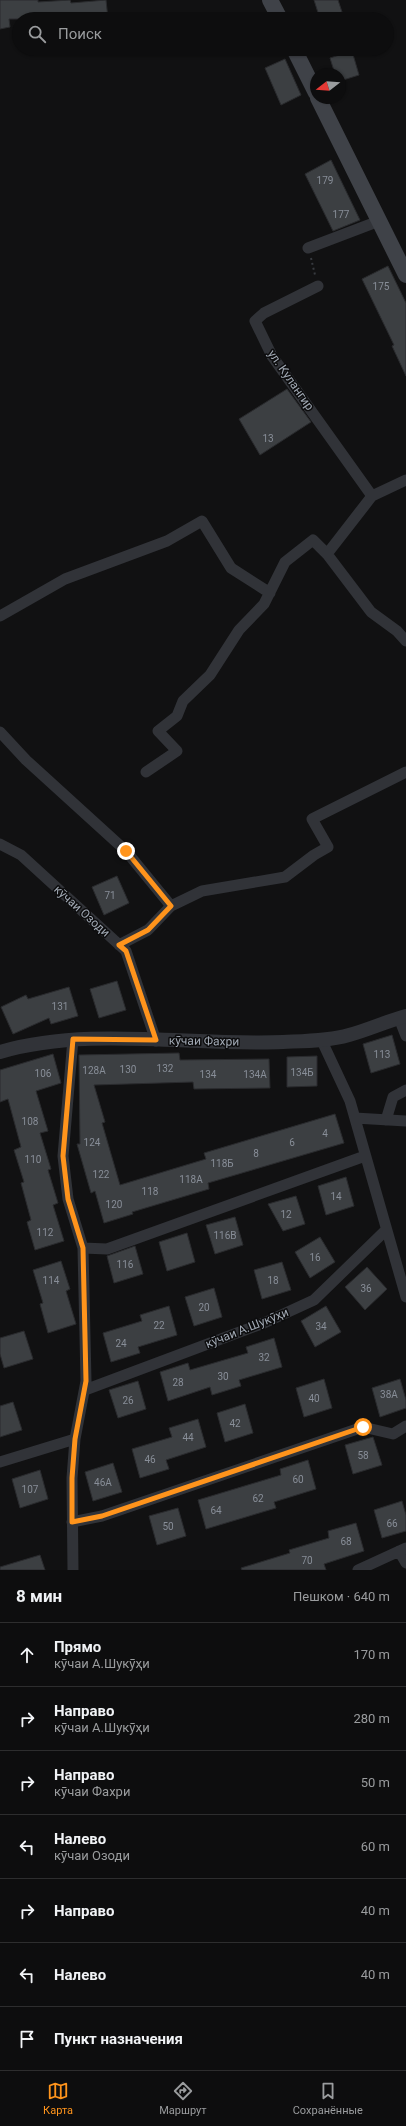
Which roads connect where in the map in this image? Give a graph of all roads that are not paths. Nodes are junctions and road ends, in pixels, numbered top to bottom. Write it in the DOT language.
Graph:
graph roads {
  1 [pos="270,0"];
  2 [pos="276,12"];
  3 [pos="298,56"];
  4 [pos="310,81"];
  5 [pos="321,104"];
  6 [pos="379,221"];
  7 [pos="308,248"];
  8 [pos="406,275"];
  9 [pos="318,286"];
  10 [pos="406,480"];
  11 [pos="372,496"];
  12 [pos="327,554"];
  13 [pos="270,593"];
  14 [pos="0,613"];
  15 [pos="406,641"];
  16 [pos="0,732"];
  17 [pos="146,772"];
  18 [pos="406,772"];
  19 [pos="0,844"];
  20 [pos="171,906"];
  21 [pos="119,945"];
  22 [pos="403,1017"];
  23 [pos="406,1036"];
  24 [pos="73,1039"];
  25 [pos="156,1040"];
  26 [pos="321,1040"];
  27 [pos="0,1052"];
  28 [pos="406,1090"];
  29 [pos="354,1118"];
  30 [pos="386,1120"];
  31 [pos="406,1121"];
  32 [pos="365,1156"];
  33 [pos="386,1230"];
  34 [pos="83,1248"];
  35 [pos="406,1297"];
  36 [pos="85,1390"];
  37 [pos="406,1426"];
  38 [pos="75,1439"];
  39 [pos="0,1462"];
  40 [pos="72,1522"];
  41 [pos="402,1550"];
  42 [pos="406,1563"];
  43 [pos="73,1570"];
  44 [pos="358,1570"];
  1 -- 2 [label="main road"];
  3 -- 4 [label="main road"];
  5 -- 6 [label="main road"];
  6 -- 7 [label="street"];
  6 -- 8 [label="main road"];
  9 -- 11 [label="street, ул. Кулангир"];
  10 -- 11 [label="street"];
  11 -- 12 [label="street"];
  12 -- 13 [label="street"];
  12 -- 15 [label="street"];
  13 -- 14 [label="street"];
  13 -- 17 [label="street"];
  16 -- 20 [label="street"];
  18 -- 20 [label="street"];
  19 -- 21 [label="street, кӯчаи Озоди"];
  20 -- 21 [label="street"];
  21 -- 25 [label="street, кӯчаи Озоди"];
  22 -- 23 [label="street"];
  22 -- 26 [label="street, кӯчаи Фахри"];
  24 -- 25 [label="street, кӯчаи Фахри"];
  24 -- 27 [label="street, кӯчаи Фахри"];
  24 -- 34 [label="street"];
  25 -- 26 [label="street, кӯчаи Фахри"];
  26 -- 29 [label="street"];
  28 -- 30 [label="street"];
  29 -- 30 [label="street"];
  29 -- 32 [label="street"];
  30 -- 31 [label="street"];
  32 -- 33 [label="street"];
  32 -- 34 [label="street"];
  33 -- 35 [label="street"];
  33 -- 36 [label="street, кӯчаи А.Шукӯҳи"];
  34 -- 36 [label="street"];
  36 -- 38 [label="street"];
  37 -- 40 [label="street"];
  38 -- 39 [label="street"];
  38 -- 40 [label="street"];
  40 -- 43 [label="street"];
  41 -- 42 [label="street"];
  41 -- 44 [label="street"];
}
